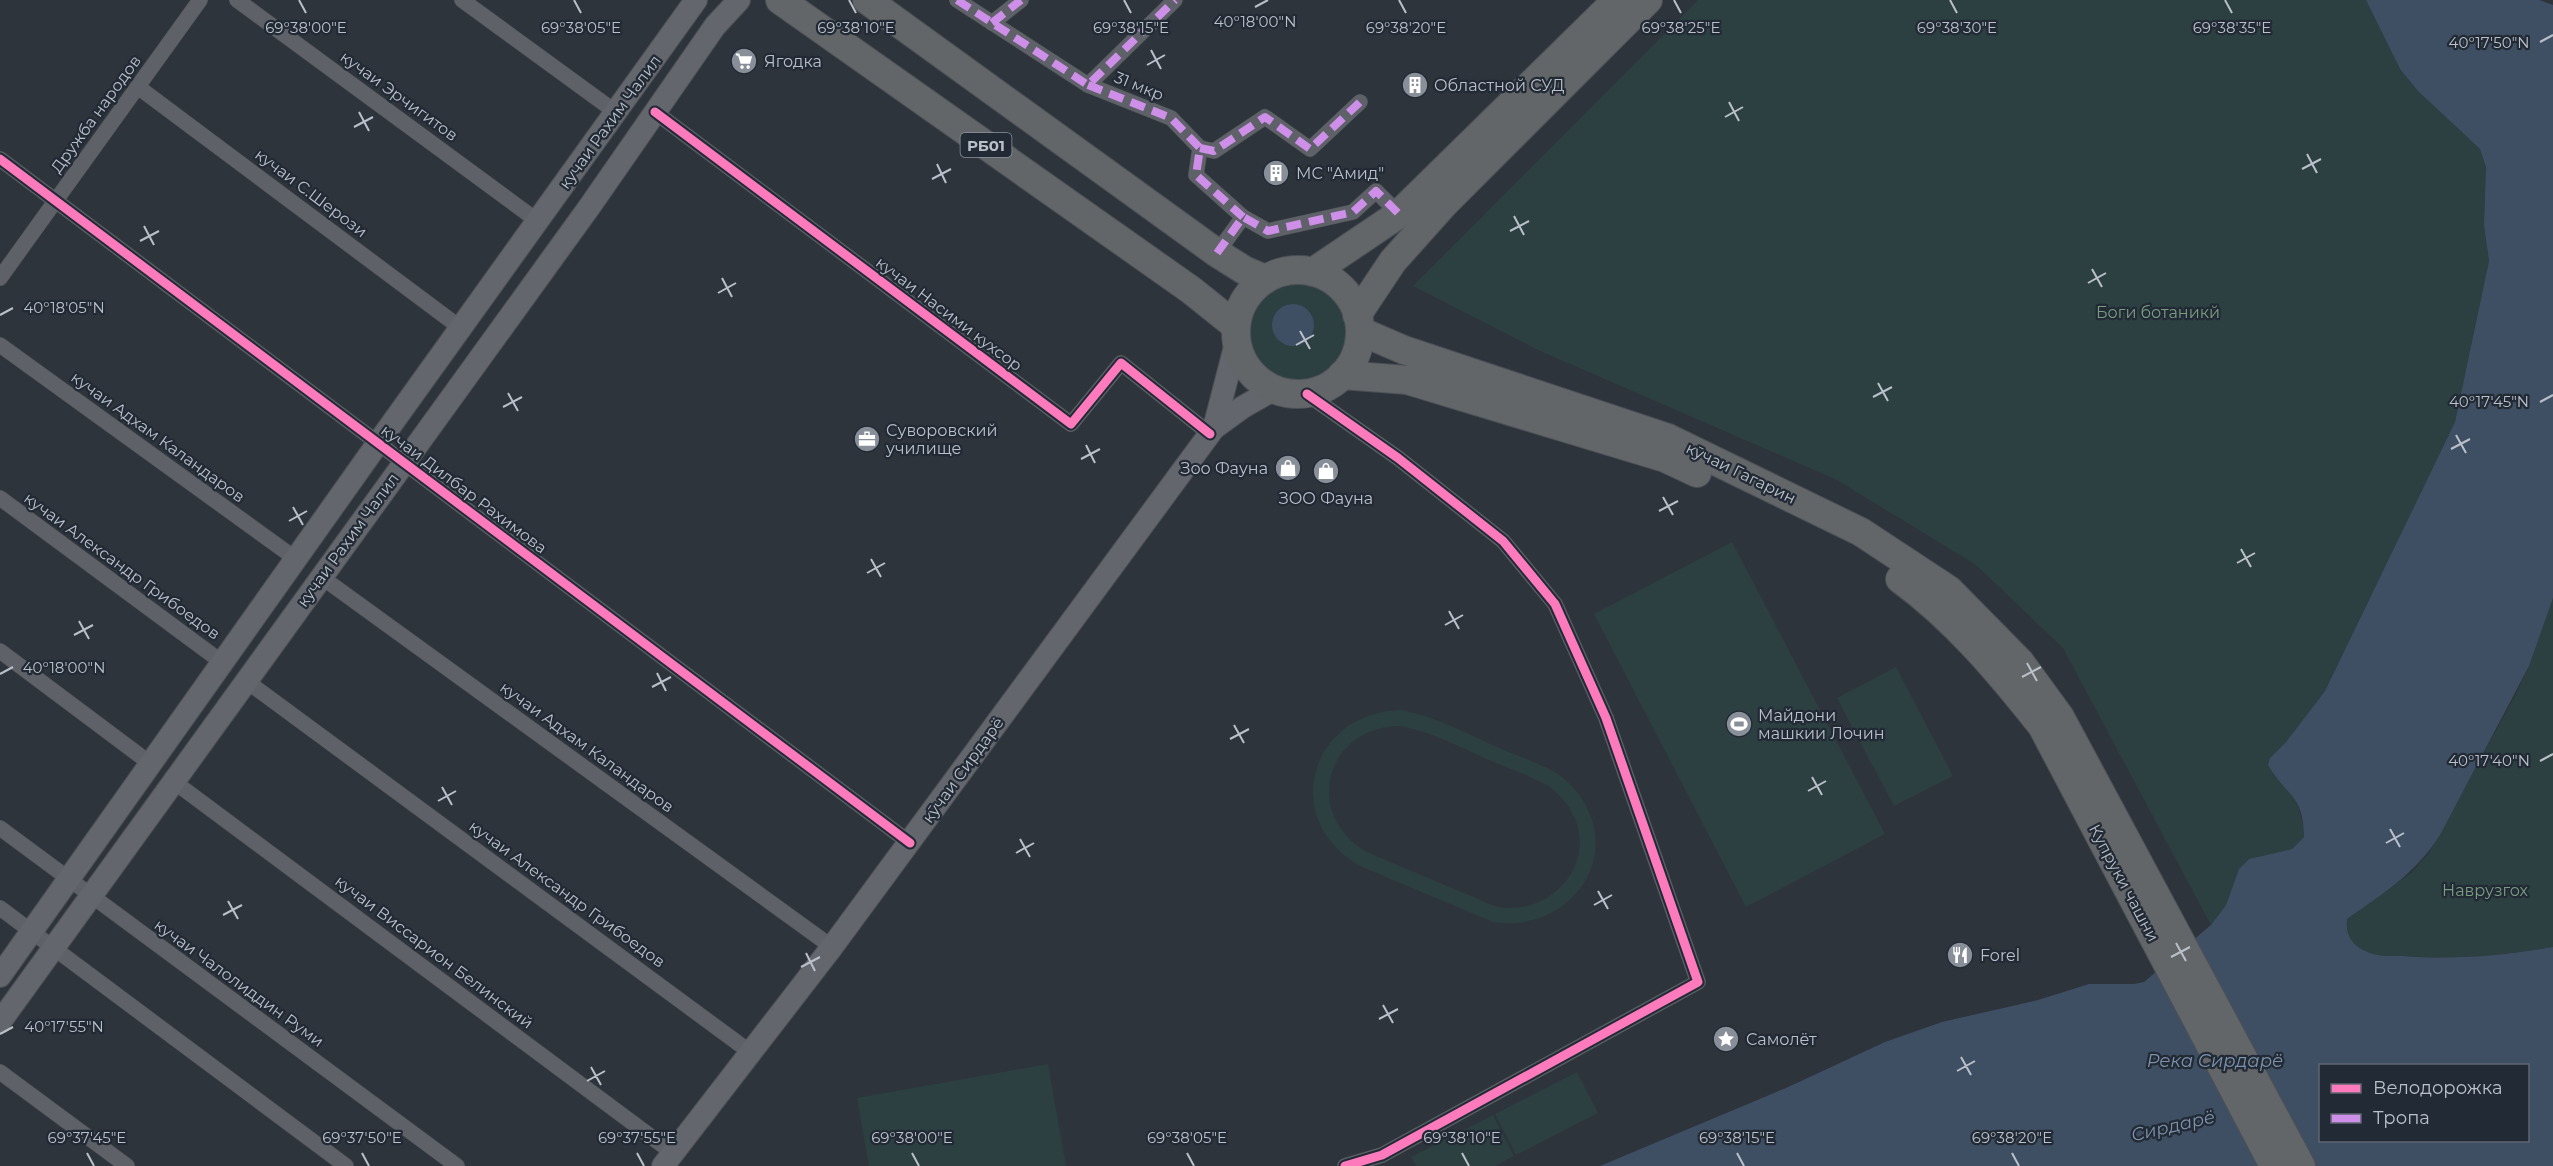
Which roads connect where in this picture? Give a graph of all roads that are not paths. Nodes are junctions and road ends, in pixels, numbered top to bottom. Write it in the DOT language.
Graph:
graph roads {
  1 [pos="201,0"];
  2 [pos="237,0"];
  3 [pos="462,0"];
  4 [pos="696,0"];
  5 [pos="739,0"];
  6 [pos="780,0"];
  7 [pos="867,0"];
  8 [pos="957,0"];
  9 [pos="1021,0"];
  10 [pos="1175,0"];
  11 [pos="1617,0"];
  12 [pos="1648,0"];
  13 [pos="992,23"];
  14 [pos="1088,85"];
  15 [pos="138,87"];
  16 [pos="1360,102"];
  17 [pos="617,112"];
  18 [pos="655,112"];
  19 [pos="1200,148"];
  20 [pos="0,159"];
  21 [pos="56,201"];
  22 [pos="1399,214"];
  23 [pos="1243,217"];
  24 [pos="539,222"];
  25 [pos="1217,253"];
  26 [pos="1312,272"];
  27 [pos="0,278"];
  28 [pos="1265,279"];
  29 [pos="1359,323"];
  30 [pos="462,329"];
  31 [pos="1236,334"];
  32 [pos="0,345"];
  33 [pos="1342,375"];
  34 [pos="1273,390"];
  35 [pos="1307,394"];
  36 [pos="1212,431"];
  37 [pos="378,443"];
  38 [pos="404,463"];
  39 [pos="0,498"];
  40 [pos="296,559"];
  41 [pos="320,576"];
  42 [pos="0,651"];
  43 [pos="223,663"];
  44 [pos="245,680"];
  45 [pos="2051,722"];
  46 [pos="151,764"];
  47 [pos="173,781"];
  48 [pos="0,828"];
  49 [pos="910,843"];
  50 [pos="69,879"];
  51 [pos="92,895"];
  52 [pos="0,908"];
  53 [pos="32,932"];
  54 [pos="832,947"];
  55 [pos="53,948"];
  56 [pos="0,976"];
  57 [pos="0,1022"];
  58 [pos="750,1052"];
  59 [pos="0,1072"];
  60 [pos="668,1160"];
  61 [pos="127,1166"];
  62 [pos="346,1166"];
  63 [pos="457,1166"];
  64 [pos="1345,1166"];
  65 [pos="2274,1166"];
  66 [pos="2301,1166"];
  1 -- 15 [label="street, Дружба народов"];
  2 -- 24 [label="street, кучаи Эрчигитов"];
  3 -- 17 [label="street"];
  4 -- 17 [label="main road, кучаи Рахим Чалил"];
  5 -- 18 [label="main road, кучаи Рахим Чалил"];
  6 -- 31 [label="highway, РБ01"];
  7 -- 25 [label="highway, РБ01"];
  8 -- 13 [label="street, 31 мкр"];
  9 -- 13 [label="street"];
  10 -- 14 [label="street, 31 мкр"];
  11 -- 22 [label="highway"];
  12 -- 29 [label="highway"];
  13 -- 14 [label="street, 31 мкр"];
  14 -- 19 [label="street, 31 мкр"];
  15 -- 21 [label="street, Дружба народов"];
  15 -- 30 [label="street, кучаи С.Шерози"];
  16 -- 19 [label="street"];
  17 -- 24 [label="main road, кучаи Рахим Чалил"];
  18 -- 36 [label="street, кучаи Насими кухсор"];
  18 -- 38 [label="main road, кучаи Рахим Чалил"];
  19 -- 23 [label="street"];
  20 -- 21 [label="street, кучаи Дилбар Рахимова"];
  21 -- 27 [label="street, Дружба народов"];
  21 -- 37 [label="street, кучаи Дилбар Рахимова"];
  22 -- 23 [label="street"];
  22 -- 26 [label="highway"];
  23 -- 25 [label="street"];
  24 -- 30 [label="main road, кучаи Рахим Чалил"];
  25 -- 28 [label="highway, РБ01"];
  26 -- 28 [label="highway"];
  26 -- 29 [label="highway"];
  28 -- 31 [label="highway"];
  29 -- 33 [label="highway"];
  29 -- 45 [label="highway, кӯчаи Гагарин"];
  30 -- 37 [label="main road, кучаи Рахим Чалил"];
  31 -- 34 [label="highway, РБ01"];
  31 -- 36 [label="main road"];
  32 -- 40 [label="street, кучаи Адхам Каландаров"];
  33 -- 35 [label="highway"];
  33 -- 45 [label="highway, кӯчаи Гагарин"];
  34 -- 35 [label="highway"];
  34 -- 36 [label="main road"];
  35 -- 64 [label="street"];
  36 -- 49 [label="main road, кӯчаи Сирдарё"];
  37 -- 38 [label="street, кучаи Дилбар Рахимова"];
  37 -- 40 [label="main road, кучаи Рахим Чалил"];
  38 -- 41 [label="main road, кучаи Рахим Чалил"];
  38 -- 49 [label="street, кучаи Дилбар Рахимова"];
  39 -- 43 [label="street, кучаи Александр Грибоедов"];
  40 -- 43 [label="main road, кучаи Рахим Чалил"];
  41 -- 44 [label="main road, кучаи Рахим Чалил"];
  41 -- 54 [label="street, кучаи Адхам Каландаров"];
  42 -- 46 [label="street"];
  43 -- 46 [label="main road, кучаи Рахим Чалил"];
  44 -- 47 [label="main road, кучаи Рахим Чалил"];
  44 -- 58 [label="street, кучаи Александр Грибоедов"];
  45 -- 65 [label="highway, Купруки чашни"];
  45 -- 66 [label="highway"];
  46 -- 50 [label="main road, кучаи Рахим Чалил"];
  47 -- 51 [label="main road, кучаи Рахим Чалил"];
  47 -- 60 [label="street, кучаи Виссарион Белинский"];
  48 -- 50 [label="street, кучаи Чалолиддин Руми"];
  49 -- 54 [label="main road, кӯчаи Сирдарё"];
  50 -- 51 [label="street, кучаи Чалолиддин Руми"];
  50 -- 53 [label="main road, кучаи Рахим Чалил"];
  51 -- 55 [label="main road, кучаи Рахим Чалил"];
  51 -- 63 [label="street, кучаи Чалолиддин Руми"];
  52 -- 53 [label="street"];
  53 -- 55 [label="street"];
  53 -- 56 [label="main road, кучаи Рахим Чалил"];
  54 -- 58 [label="main road, кӯчаи Сирдарё"];
  55 -- 57 [label="main road, кучаи Рахим Чалил"];
  55 -- 62 [label="street"];
  58 -- 60 [label="main road, кӯчаи Сирдарё"];
  59 -- 61 [label="street"];
}
